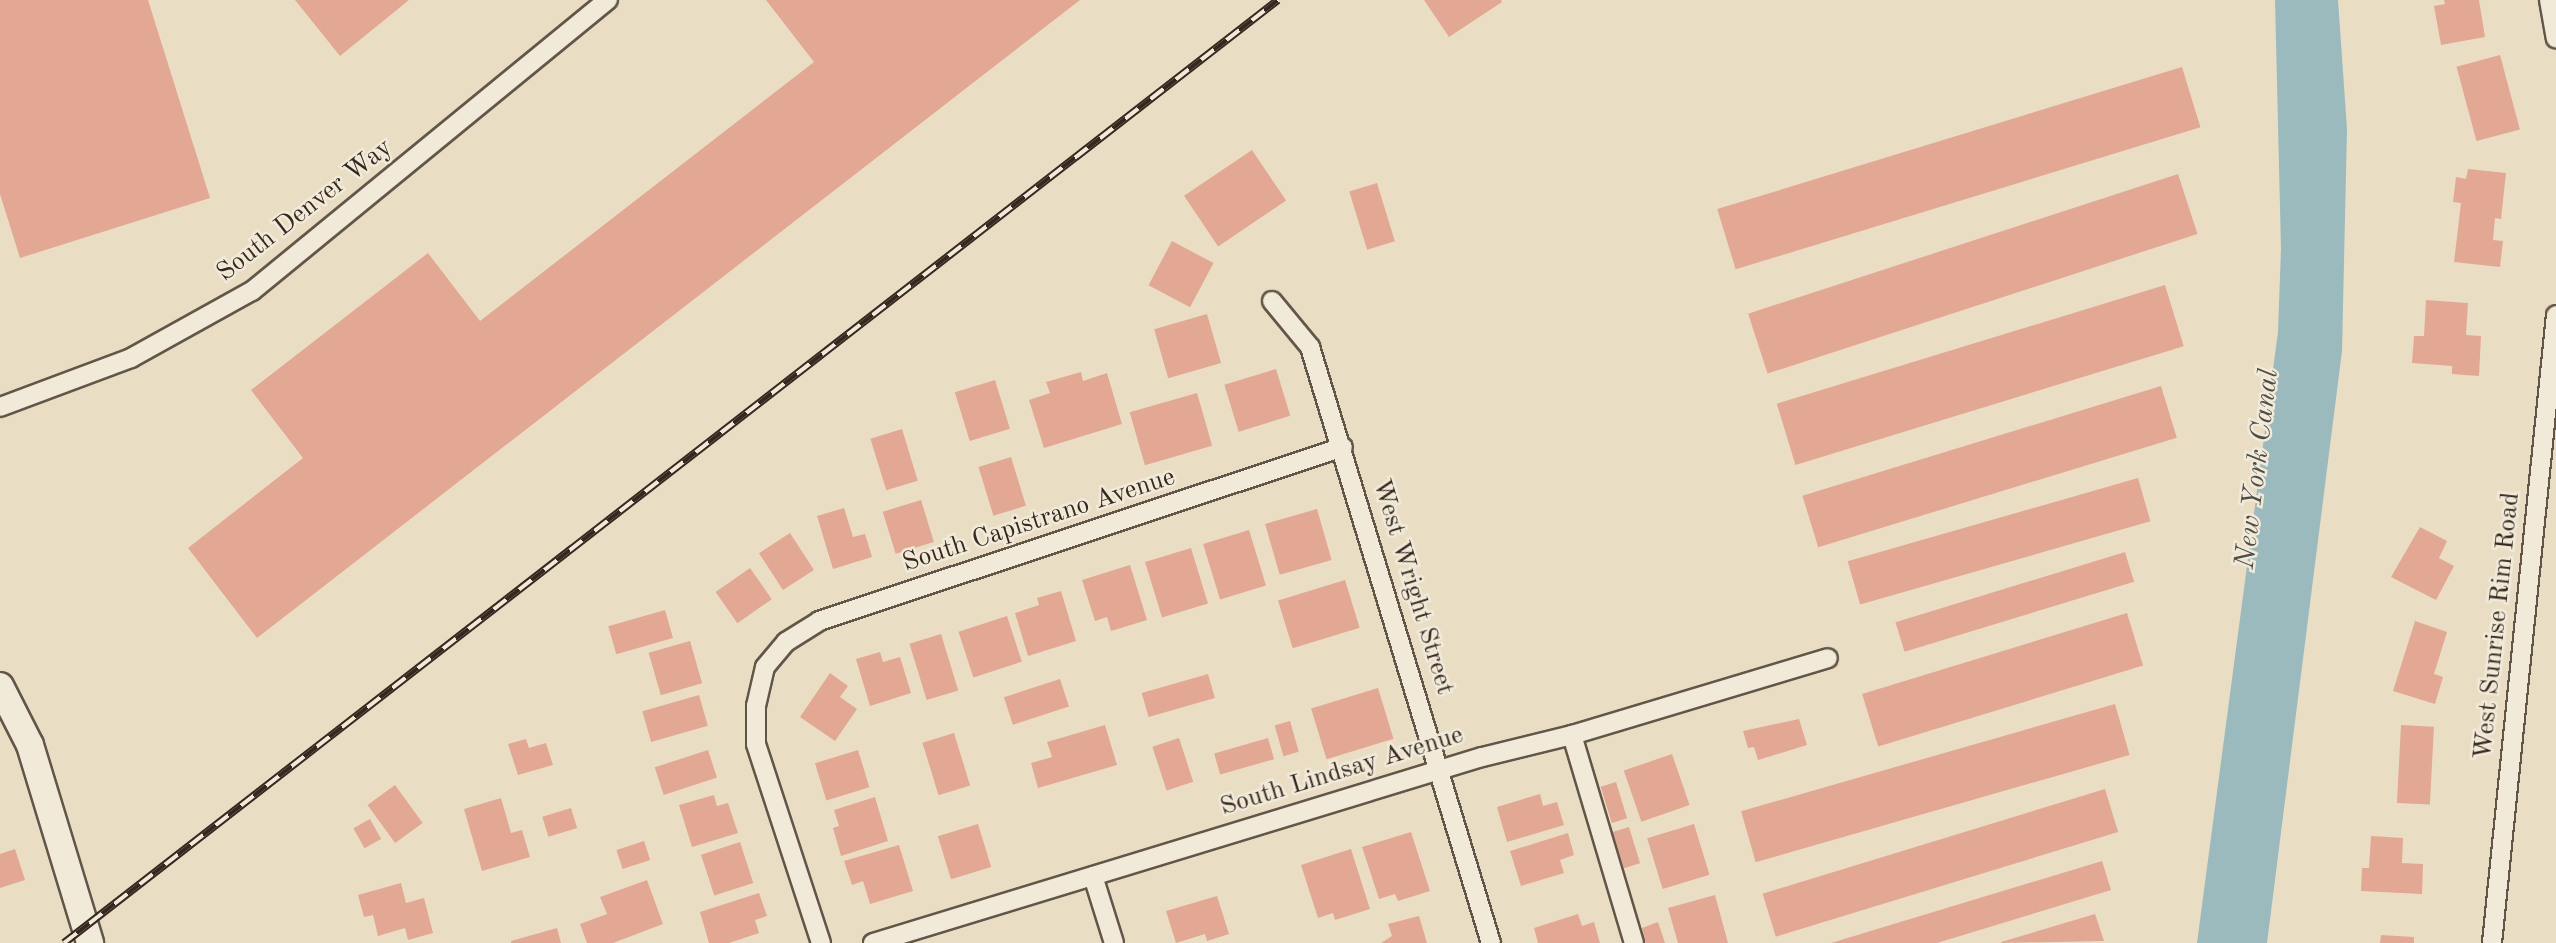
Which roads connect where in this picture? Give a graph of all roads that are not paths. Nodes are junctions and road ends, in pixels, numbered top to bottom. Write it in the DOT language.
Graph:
graph roads {
  1 [pos="608,0"];
  2 [pos="2549,0"];
  3 [pos="2556,37"];
  4 [pos="1272,301"];
  5 [pos="2556,315"];
  6 [pos="0,407"];
  7 [pos="1343,447"];
  8 [pos="1828,658"];
  9 [pos="0,686"];
  10 [pos="1572,735"];
  11 [pos="1439,770"];
  12 [pos="1093,876"];
  13 [pos="90,943"];
  14 [pos="821,943"];
  15 [pos="873,943"];
  16 [pos="1114,943"];
  17 [pos="1491,943"];
  18 [pos="1634,943"];
  19 [pos="2492,943"];
  1 -- 6 [label="street, South Denver Way"];
  2 -- 3 [label="street"];
  4 -- 7 [label="street, West Wright Street"];
  5 -- 19 [label="street, West Sunrise Rim Road"];
  7 -- 11 [label="street, West Wright Street"];
  7 -- 14 [label="street, South Capistrano Avenue"];
  8 -- 10 [label="street, South Lindsay Avenue"];
  9 -- 13 [label="street"];
  10 -- 11 [label="street, South Lindsay Avenue"];
  10 -- 18 [label="street"];
  11 -- 12 [label="street, South Lindsay Avenue"];
  11 -- 17 [label="street, West Wright Street"];
  12 -- 15 [label="street, South Lindsay Avenue"];
  12 -- 16 [label="street"];
}
